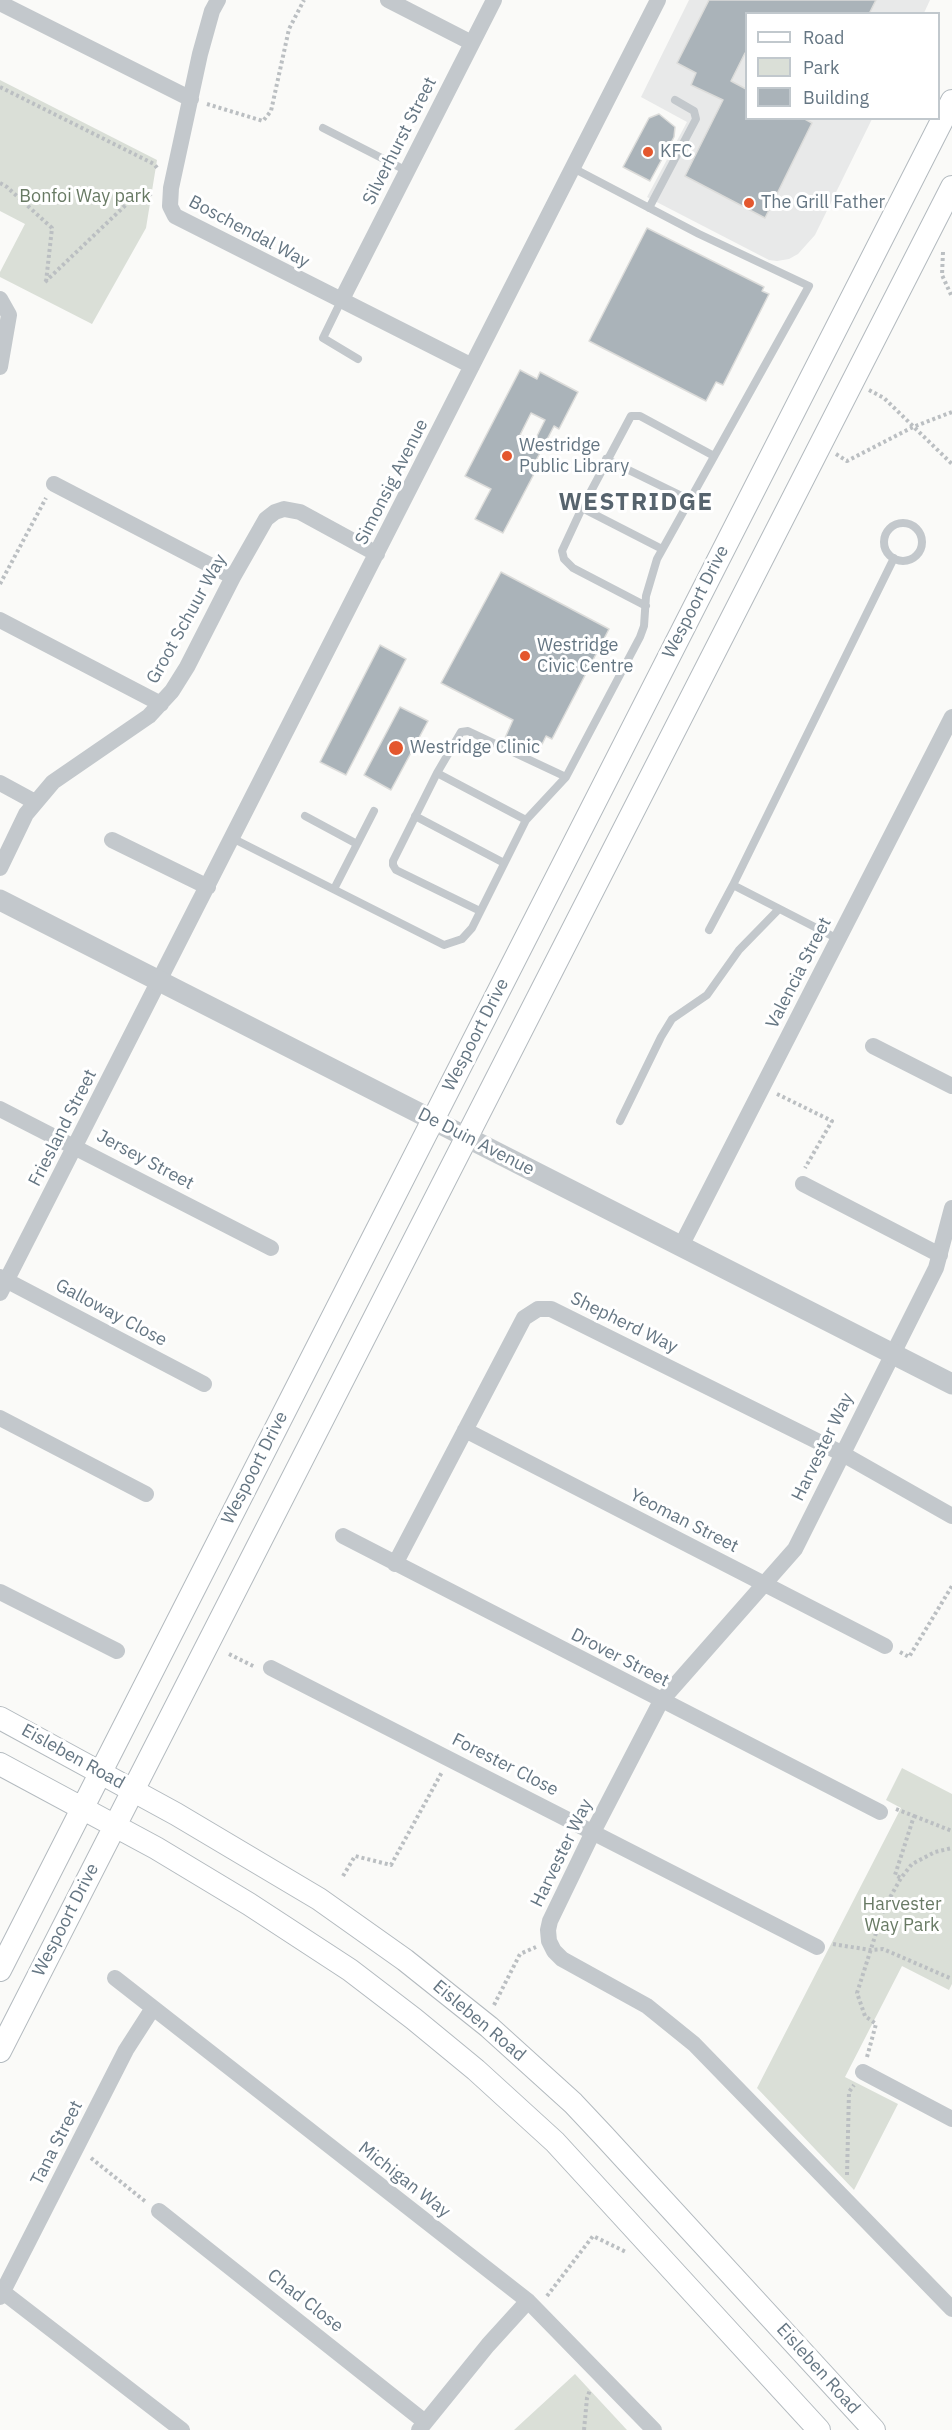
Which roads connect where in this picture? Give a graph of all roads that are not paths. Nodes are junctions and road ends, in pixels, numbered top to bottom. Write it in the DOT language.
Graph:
graph roads {
  1 [pos="218,0"];
  2 [pos="388,0"];
  3 [pos="494,0"];
  4 [pos="658,0"];
  5 [pos="0,3"];
  6 [pos="472,43"];
  7 [pos="191,99"];
  8 [pos="675,100"];
  9 [pos="952,100"];
  10 [pos="323,128"];
  11 [pos="573,168"];
  12 [pos="407,171"];
  13 [pos="952,187"];
  14 [pos="649,208"];
  15 [pos="0,298"];
  16 [pos="341,301"];
  17 [pos="358,359"];
  18 [pos="472,366"];
  19 [pos="0,367"];
  20 [pos="714,456"];
  21 [pos="606,459"];
  22 [pos="54,484"];
  23 [pos="690,500"];
  24 [pos="582,508"];
  25 [pos="662,549"];
  26 [pos="377,554"];
  27 [pos="894,558"];
  28 [pos="233,577"];
  29 [pos="646,606"];
  30 [pos="0,620"];
  31 [pos="161,704"];
  32 [pos="950,727"];
  33 [pos="437,773"];
  34 [pos="566,777"];
  35 [pos="0,783"];
  36 [pos="35,802"];
  37 [pos="374,811"];
  38 [pos="305,816"];
  39 [pos="415,816"];
  40 [pos="526,820"];
  41 [pos="232,838"];
  42 [pos="112,840"];
  43 [pos="357,844"];
  44 [pos="504,863"];
  45 [pos="0,868"];
  46 [pos="733,885"];
  47 [pos="208,887"];
  48 [pos="334,889"];
  49 [pos="0,900"];
  50 [pos="779,909"];
  51 [pos="480,911"];
  52 [pos="709,930"];
  53 [pos="838,939"];
  54 [pos="160,981"];
  55 [pos="873,1046"];
  56 [pos="952,1086"];
  57 [pos="0,1109"];
  58 [pos="433,1120"];
  59 [pos="620,1121"];
  60 [pos="466,1138"];
  61 [pos="75,1146"];
  62 [pos="803,1184"];
  63 [pos="952,1208"];
  64 [pos="681,1246"];
  65 [pos="270,1248"];
  66 [pos="940,1255"];
  67 [pos="2,1284"];
  68 [pos="892,1354"];
  69 [pos="204,1384"];
  70 [pos="952,1384"];
  71 [pos="0,1418"];
  72 [pos="465,1430"];
  73 [pos="841,1453"];
  74 [pos="146,1494"];
  75 [pos="952,1516"];
  76 [pos="343,1536"];
  77 [pos="395,1564"];
  78 [pos="765,1584"];
  79 [pos="0,1592"];
  80 [pos="885,1646"];
  81 [pos="117,1651"];
  82 [pos="266,1669"];
  83 [pos="661,1701"];
  84 [pos="0,1718"];
  85 [pos="0,1764"];
  86 [pos="100,1772"];
  87 [pos="132,1790"];
  88 [pos="83,1808"];
  89 [pos="880,1812"];
  90 [pos="114,1825"];
  91 [pos="593,1832"];
  92 [pos="818,1947"];
  93 [pos="0,1970"];
  94 [pos="115,1978"];
  95 [pos="153,2008"];
  96 [pos="0,2051"];
  97 [pos="863,2072"];
  98 [pos="952,2119"];
  99 [pos="159,2211"];
  100 [pos="2,2294"];
  101 [pos="531,2305"];
  102 [pos="952,2309"];
  103 [pos="422,2426"];
  104 [pos="182,2430"];
  105 [pos="654,2430"];
  106 [pos="819,2430"];
  107 [pos="874,2430"];
  1 -- 7 [label="street, Boschendal Way"];
  2 -- 6 [label="street"];
  3 -- 6 [label="street, Silverhurst Street"];
  4 -- 11 [label="street, Simonsig Avenue"];
  5 -- 7 [label="street"];
  6 -- 12 [label="street, Silverhurst Street"];
  7 -- 16 [label="street, Boschendal Way"];
  8 -- 14 [label="lane"];
  9 -- 58 [label="main road, Wespoort Drive"];
  10 -- 12 [label="lane"];
  11 -- 14 [label="lane"];
  11 -- 18 [label="street, Simonsig Avenue"];
  12 -- 16 [label="street, Silverhurst Street"];
  13 -- 60 [label="main road, Wespoort Drive"];
  14 -- 20 [label="lane"];
  15 -- 19 [label="street"];
  16 -- 17 [label="lane"];
  16 -- 18 [label="street, Boschendal Way"];
  18 -- 26 [label="street, Simonsig Avenue"];
  20 -- 21 [label="lane"];
  20 -- 23 [label="lane"];
  21 -- 23 [label="lane"];
  21 -- 24 [label="lane"];
  22 -- 28 [label="street"];
  23 -- 25 [label="lane"];
  24 -- 25 [label="lane"];
  24 -- 29 [label="lane"];
  25 -- 29 [label="lane"];
  26 -- 28 [label="street, Groot Schuur Way"];
  26 -- 41 [label="street, Simonsig Avenue"];
  27 -- 27 [label="lane"];
  27 -- 46 [label="lane"];
  28 -- 31 [label="street, Groot Schuur Way"];
  29 -- 34 [label="lane"];
  30 -- 31 [label="street"];
  31 -- 36 [label="street, Groot Schuur Way"];
  32 -- 53 [label="street, Valencia Street"];
  33 -- 34 [label="lane"];
  33 -- 39 [label="lane"];
  33 -- 40 [label="lane"];
  34 -- 40 [label="lane"];
  35 -- 36 [label="street"];
  36 -- 45 [label="street, Groot Schuur Way"];
  37 -- 43 [label="lane"];
  38 -- 43 [label="lane"];
  39 -- 44 [label="lane"];
  39 -- 51 [label="lane"];
  40 -- 44 [label="lane"];
  41 -- 47 [label="street, Simonsig Avenue"];
  41 -- 48 [label="lane"];
  42 -- 47 [label="street"];
  43 -- 48 [label="lane"];
  44 -- 51 [label="lane"];
  46 -- 50 [label="lane"];
  46 -- 52 [label="lane"];
  47 -- 54 [label="street, Simonsig Avenue"];
  48 -- 51 [label="lane"];
  49 -- 54 [label="street, De Duin Avenue"];
  50 -- 53 [label="lane"];
  50 -- 59 [label="lane"];
  53 -- 64 [label="street, Valencia Street"];
  54 -- 58 [label="street, De Duin Avenue"];
  54 -- 61 [label="street, Friesland Street"];
  55 -- 56 [label="street"];
  57 -- 61 [label="street, Jersey Street"];
  58 -- 60 [label="street, De Duin Avenue"];
  58 -- 86 [label="main road, Wespoort Drive"];
  60 -- 64 [label="street, De Duin Avenue"];
  60 -- 87 [label="main road, Wespoort Drive"];
  61 -- 65 [label="street, Jersey Street"];
  61 -- 67 [label="street, Friesland Street"];
  62 -- 66 [label="street"];
  63 -- 66 [label="street, Harvester Way"];
  64 -- 68 [label="street, De Duin Avenue"];
  66 -- 68 [label="street, Harvester Way"];
  67 -- 69 [label="street, Galloway Close"];
  68 -- 70 [label="street, De Duin Avenue"];
  68 -- 73 [label="street, Harvester Way"];
  71 -- 74 [label="street"];
  72 -- 73 [label="street, Shepherd Way"];
  72 -- 77 [label="street, Shepherd Way"];
  72 -- 78 [label="street, Yeoman Street"];
  73 -- 75 [label="street, Shepherd Way"];
  73 -- 78 [label="street, Harvester Way"];
  76 -- 77 [label="street, Drover Street"];
  77 -- 83 [label="street, Drover Street"];
  78 -- 80 [label="street, Yeoman Street"];
  78 -- 83 [label="street, Harvester Way"];
  79 -- 81 [label="street"];
  82 -- 91 [label="street, Forester Close"];
  83 -- 89 [label="street, Drover Street"];
  83 -- 91 [label="street, Harvester Way"];
  84 -- 86 [label="main road, Eisleben Road"];
  85 -- 88 [label="main road"];
  86 -- 87 [label="main road, Eisleben Road"];
  86 -- 88 [label="main road, Wespoort Drive"];
  87 -- 90 [label="main road, Wespoort Drive"];
  87 -- 107 [label="main road, Eisleben Road"];
  88 -- 90 [label="main road"];
  88 -- 93 [label="main road, Wespoort Drive"];
  90 -- 96 [label="main road, Wespoort Drive"];
  90 -- 106 [label="main road"];
  91 -- 92 [label="street, Forester Close"];
  91 -- 102 [label="street, Harvester Way"];
  94 -- 95 [label="street, Michigan Way"];
  95 -- 100 [label="street, Tana Street"];
  95 -- 101 [label="street, Michigan Way"];
  97 -- 98 [label="street"];
  99 -- 103 [label="street, Chad Close"];
  100 -- 104 [label="street"];
  101 -- 103 [label="street"];
  101 -- 105 [label="street, Michigan Way"];
}
